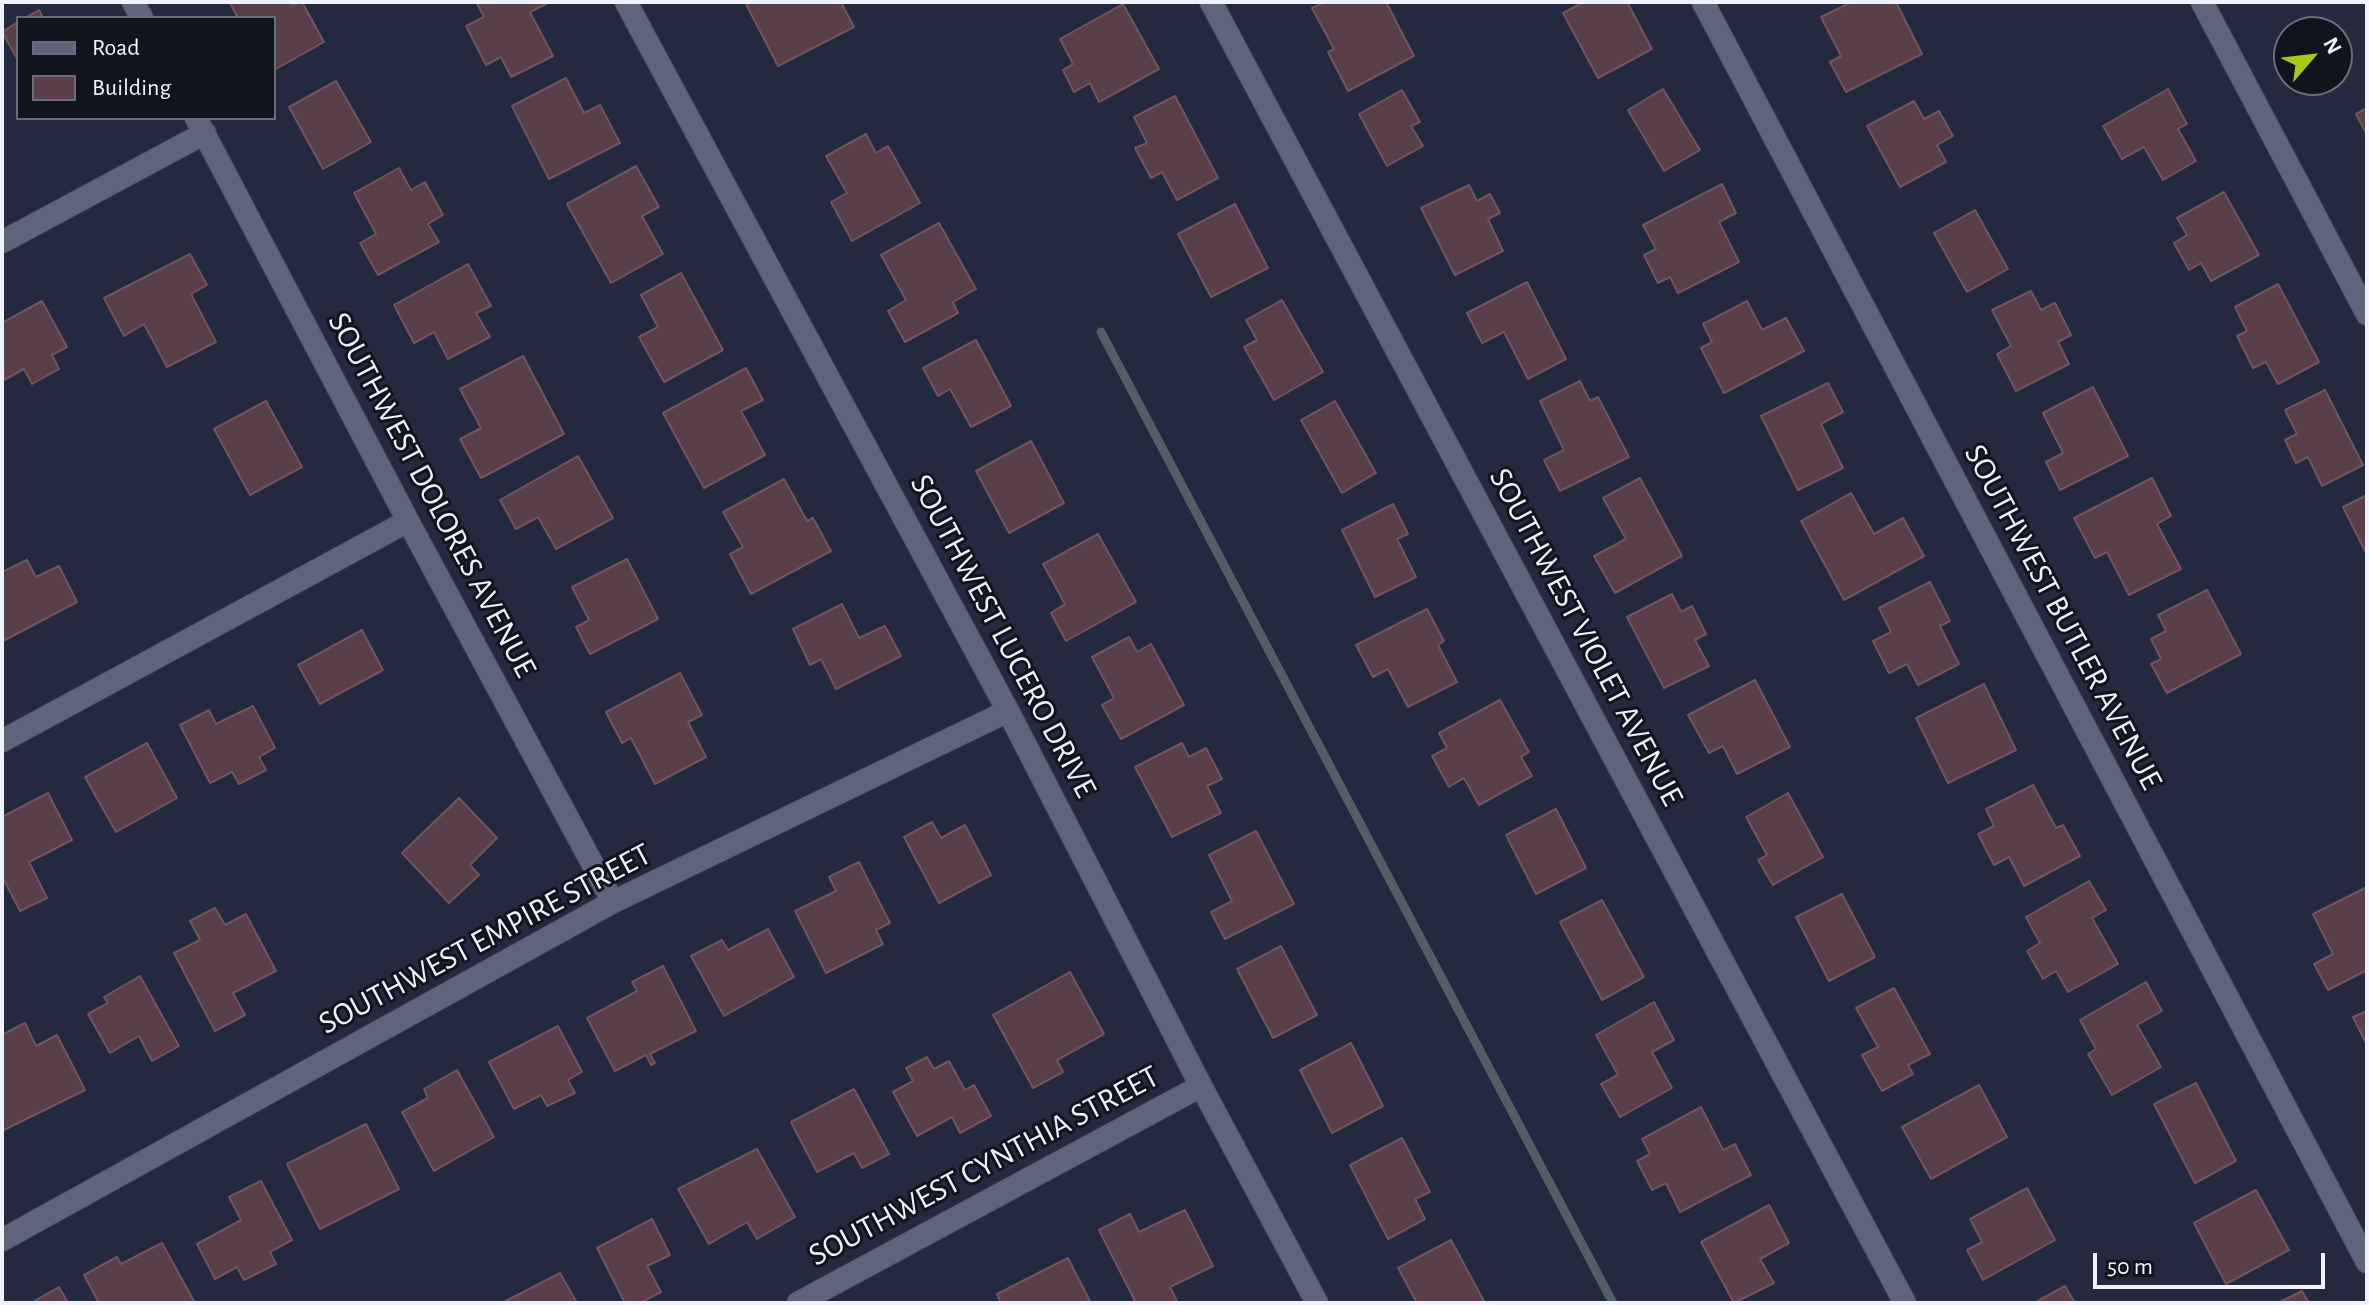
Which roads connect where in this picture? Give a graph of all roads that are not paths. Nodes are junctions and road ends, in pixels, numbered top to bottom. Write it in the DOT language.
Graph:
graph roads {
  1 [pos="626,2"];
  2 [pos="1211,2"];
  3 [pos="1703,2"];
  4 [pos="2202,2"];
  5 [pos="200,126"];
  6 [pos="2,242"];
  7 [pos="2367,314"];
  8 [pos="408,521"];
  9 [pos="1008,711"];
  10 [pos="2,741"];
  11 [pos="613,902"];
  12 [pos="1201,1086"];
  13 [pos="2,1240"];
  14 [pos="2367,1262"];
  15 [pos="798,1303"];
  16 [pos="1317,1303"];
  17 [pos="1905,1303"];
  1 -- 9 [label="street, SOUTHWEST LUCERO DRIVE"];
  2 -- 17 [label="street, SOUTHWEST VIOLET AVENUE"];
  3 -- 14 [label="street, SOUTHWEST BUTLER AVENUE"];
  4 -- 7 [label="street"];
  5 -- 6 [label="street"];
  5 -- 8 [label="street, SOUTHWEST DOLORES AVENUE"];
  8 -- 10 [label="street"];
  8 -- 11 [label="street, SOUTHWEST DOLORES AVENUE"];
  9 -- 11 [label="street, SOUTHWEST EMPIRE STREET"];
  9 -- 12 [label="street, SOUTHWEST LUCERO DRIVE"];
  11 -- 13 [label="street, SOUTHWEST EMPIRE STREET"];
  12 -- 15 [label="street, SOUTHWEST CYNTHIA STREET"];
  12 -- 16 [label="street, SOUTHWEST LUCERO DRIVE"];
}
